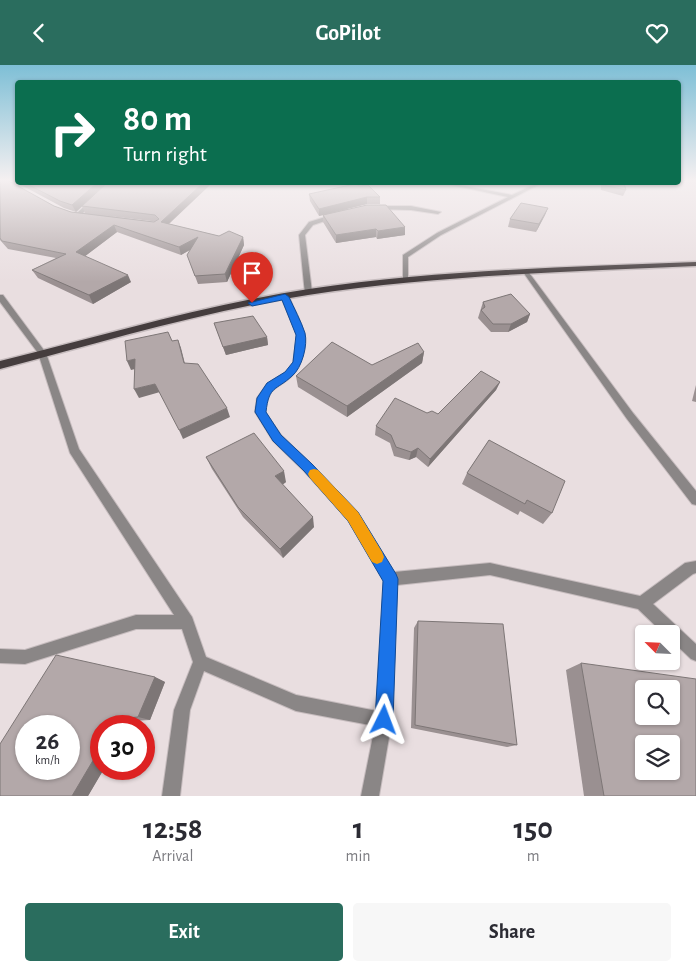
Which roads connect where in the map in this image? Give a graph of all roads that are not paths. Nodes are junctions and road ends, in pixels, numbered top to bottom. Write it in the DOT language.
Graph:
graph roads {
  1 [pos="72,214"];
  2 [pos="478,214"];
  3 [pos="340,215"];
  4 [pos="78,216"];
  5 [pos="86,217"];
  6 [pos="696,264"];
  7 [pos="525,271"];
  8 [pos="406,281"];
  9 [pos="308,292"];
  10 [pos="0,297"];
  11 [pos="285,297"];
  12 [pos="42,353"];
  13 [pos="1,363"];
  14 [pos="696,500"];
  15 [pos="696,567"];
  16 [pos="391,579"];
  17 [pos="642,603"];
  18 [pos="187,622"];
  19 [pos="696,654"];
  20 [pos="0,656"];
  21 [pos="200,662"];
  22 [pos="384,720"];
  23 [pos="171,796"];
  24 [pos="370,796"];
  1 -- 4 [label="street"];
  2 -- 8 [label="street"];
  3 -- 9 [label="street"];
  4 -- 5 [label="street"];
  6 -- 7 [label="main road"];
  7 -- 8 [label="main road"];
  7 -- 14 [label="street"];
  8 -- 9 [label="main road"];
  9 -- 11 [label="main road"];
  10 -- 12 [label="street"];
  11 -- 12 [label="main road"];
  11 -- 16 [label="street"];
  12 -- 13 [label="main road"];
  12 -- 18 [label="street"];
  15 -- 17 [label="street"];
  16 -- 17 [label="street"];
  16 -- 22 [label="street"];
  17 -- 19 [label="street"];
  18 -- 20 [label="street"];
  18 -- 21 [label="street"];
  21 -- 22 [label="street"];
  21 -- 23 [label="street"];
  22 -- 24 [label="street"];
}
